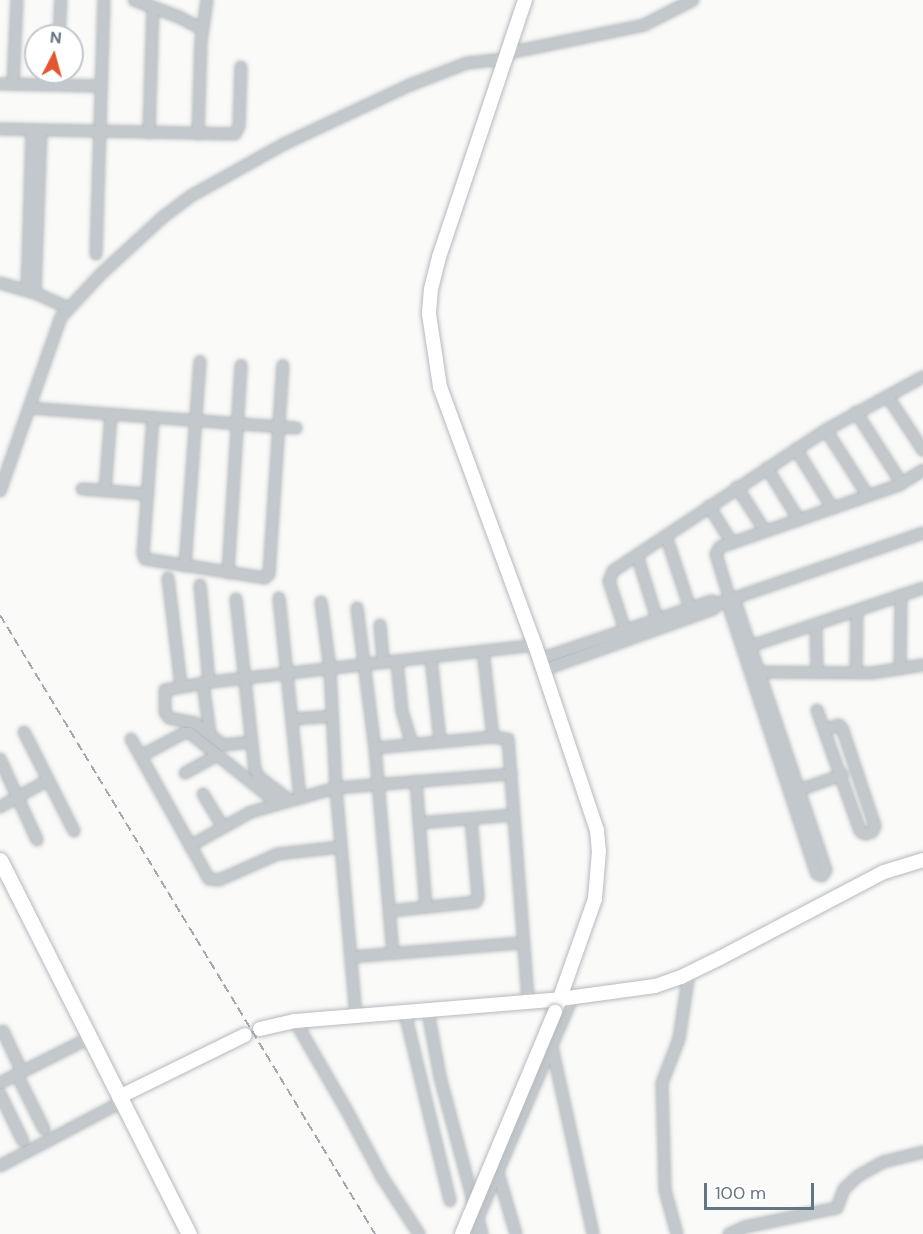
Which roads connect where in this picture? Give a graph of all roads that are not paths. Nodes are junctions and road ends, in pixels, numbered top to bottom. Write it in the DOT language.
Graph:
graph roads {
  1 [pos="17,0"];
  2 [pos="61,0"];
  3 [pos="104,0"];
  4 [pos="134,0"];
  5 [pos="207,0"];
  6 [pos="525,0"];
  7 [pos="693,0"];
  8 [pos="153,7"];
  9 [pos="60,24"];
  10 [pos="202,29"];
  11 [pos="507,56"];
  12 [pos="241,67"];
  13 [pos="0,84"];
  14 [pos="13,84"];
  15 [pos="57,85"];
  16 [pos="100,86"];
  17 [pos="0,129"];
  18 [pos="37,130"];
  19 [pos="99,131"];
  20 [pos="149,133"];
  21 [pos="198,134"];
  22 [pos="96,254"];
  23 [pos="0,283"];
  24 [pos="31,292"];
  25 [pos="68,308"];
  26 [pos="200,362"];
  27 [pos="241,364"];
  28 [pos="283,365"];
  29 [pos="923,377"];
  30 [pos="888,397"];
  31 [pos="29,408"];
  32 [pos="856,412"];
  33 [pos="111,415"];
  34 [pos="153,418"];
  35 [pos="195,421"];
  36 [pos="238,424"];
  37 [pos="279,427"];
  38 [pos="296,428"];
  39 [pos="826,430"];
  40 [pos="796,450"];
  41 [pos="923,450"];
  42 [pos="767,468"];
  43 [pos="922,472"];
  44 [pos="902,484"];
  45 [pos="737,487"];
  46 [pos="82,489"];
  47 [pos="0,491"];
  48 [pos="105,491"];
  49 [pos="148,494"];
  50 [pos="868,496"];
  51 [pos="709,506"];
  52 [pos="832,509"];
  53 [pos="799,520"];
  54 [pos="765,531"];
  55 [pos="923,533"];
  56 [pos="666,536"];
  57 [pos="732,543"];
  58 [pos="637,555"];
  59 [pos="185,566"];
  60 [pos="228,573"];
  61 [pos="168,578"];
  62 [pos="200,585"];
  63 [pos="923,588"];
  64 [pos="901,595"];
  65 [pos="279,598"];
  66 [pos="236,599"];
  67 [pos="728,601"];
  68 [pos="321,602"];
  69 [pos="357,608"];
  70 [pos="690,608"];
  71 [pos="856,611"];
  72 [pos="657,620"];
  73 [pos="380,624"];
  74 [pos="816,625"];
  75 [pos="625,630"];
  76 [pos="746,648"];
  77 [pos="483,651"];
  78 [pos="431,658"];
  79 [pos="539,658"];
  80 [pos="397,662"];
  81 [pos="383,663"];
  82 [pos="363,665"];
  83 [pos="923,665"];
  84 [pos="330,669"];
  85 [pos="900,669"];
  86 [pos="754,672"];
  87 [pos="817,672"];
  88 [pos="856,673"];
  89 [pos="288,674"];
  90 [pos="245,679"];
  91 [pos="206,683"];
  92 [pos="181,686"];
  93 [pos="817,710"];
  94 [pos="332,716"];
  95 [pos="293,718"];
  96 [pos="825,729"];
  97 [pos="24,732"];
  98 [pos="210,734"];
  99 [pos="493,737"];
  100 [pos="131,739"];
  101 [pos="440,741"];
  102 [pos="251,742"];
  103 [pos="412,744"];
  104 [pos="375,748"];
  105 [pos="141,756"];
  106 [pos="216,756"];
  107 [pos="0,759"];
  108 [pos="185,773"];
  109 [pos="511,774"];
  110 [pos="842,775"];
  111 [pos="48,780"];
  112 [pos="416,781"];
  113 [pos="379,784"];
  114 [pos="336,788"];
  115 [pos="799,790"];
  116 [pos="203,794"];
  117 [pos="18,796"];
  118 [pos="295,798"];
  119 [pos="277,803"];
  120 [pos="0,807"];
  121 [pos="513,815"];
  122 [pos="471,819"];
  123 [pos="419,823"];
  124 [pos="223,827"];
  125 [pos="74,831"];
  126 [pos="37,840"];
  127 [pos="190,846"];
  128 [pos="341,847"];
  129 [pos="0,860"];
  130 [pos="923,860"];
  131 [pos="0,881"];
  132 [pos="426,908"];
  133 [pos="390,911"];
  134 [pos="523,943"];
  135 [pos="393,954"];
  136 [pos="351,957"];
  137 [pos="689,973"];
  138 [pos="528,1001"];
  139 [pos="562,1003"];
  140 [pos="428,1012"];
  141 [pos="405,1013"];
  142 [pos="356,1017"];
  143 [pos="295,1022"];
  144 [pos="260,1029"];
  145 [pos="3,1031"];
  146 [pos="244,1035"];
  147 [pos="81,1042"];
  148 [pos="552,1047"];
  149 [pos="20,1073"];
  150 [pos="0,1083"];
  151 [pos="0,1094"];
  152 [pos="116,1102"];
  153 [pos="45,1129"];
  154 [pos="23,1141"];
  155 [pos="923,1152"];
  156 [pos="0,1166"];
  157 [pos="498,1173"];
  158 [pos="450,1201"];
  159 [pos="478,1218"];
  160 [pos="178,1234"];
  161 [pos="189,1234"];
  162 [pos="419,1234"];
  163 [pos="462,1234"];
  164 [pos="471,1234"];
  165 [pos="482,1234"];
  166 [pos="516,1234"];
  167 [pos="593,1234"];
  168 [pos="677,1234"];
  169 [pos="729,1234"];
  1 -- 14 [label="street"];
  2 -- 9 [label="street"];
  3 -- 16 [label="street"];
  4 -- 8 [label="street"];
  5 -- 10 [label="street"];
  6 -- 11 [label="main road"];
  7 -- 11 [label="street"];
  8 -- 10 [label="street"];
  8 -- 20 [label="street"];
  10 -- 21 [label="street"];
  11 -- 25 [label="street"];
  11 -- 79 [label="main road"];
  12 -- 21 [label="street"];
  13 -- 14 [label="street"];
  14 -- 15 [label="street"];
  15 -- 16 [label="street"];
  16 -- 19 [label="street"];
  17 -- 18 [label="street"];
  18 -- 19 [label="street"];
  18 -- 24 [label="street"];
  19 -- 20 [label="street"];
  19 -- 22 [label="street"];
  20 -- 21 [label="street"];
  23 -- 24 [label="street"];
  24 -- 25 [label="street"];
  25 -- 31 [label="street"];
  26 -- 35 [label="street"];
  27 -- 36 [label="street"];
  28 -- 37 [label="street"];
  29 -- 30 [label="street"];
  30 -- 32 [label="street"];
  30 -- 41 [label="street"];
  31 -- 33 [label="street"];
  31 -- 47 [label="street"];
  32 -- 39 [label="street"];
  32 -- 44 [label="street"];
  33 -- 34 [label="street"];
  33 -- 48 [label="street"];
  34 -- 35 [label="street"];
  34 -- 49 [label="street"];
  35 -- 36 [label="street"];
  35 -- 59 [label="street"];
  36 -- 37 [label="street"];
  36 -- 60 [label="street"];
  37 -- 38 [label="street"];
  37 -- 60 [label="street"];
  39 -- 40 [label="street"];
  39 -- 50 [label="street"];
  40 -- 42 [label="street"];
  40 -- 52 [label="street"];
  42 -- 45 [label="street"];
  42 -- 53 [label="street"];
  43 -- 44 [label="street"];
  44 -- 50 [label="street"];
  45 -- 51 [label="street"];
  45 -- 54 [label="street"];
  46 -- 48 [label="street"];
  48 -- 49 [label="street"];
  49 -- 59 [label="street"];
  50 -- 52 [label="street"];
  51 -- 56 [label="street"];
  51 -- 57 [label="street"];
  52 -- 53 [label="street"];
  53 -- 54 [label="street"];
  54 -- 57 [label="street"];
  55 -- 67 [label="street"];
  56 -- 58 [label="street"];
  56 -- 70 [label="street"];
  57 -- 67 [label="street"];
  58 -- 72 [label="street"];
  58 -- 75 [label="street"];
  59 -- 60 [label="street"];
  61 -- 92 [label="street"];
  62 -- 91 [label="street"];
  63 -- 64 [label="street"];
  64 -- 71 [label="street"];
  64 -- 85 [label="street"];
  65 -- 89 [label="street"];
  66 -- 90 [label="street"];
  67 -- 70 [label="street"];
  67 -- 76 [label="street"];
  67 -- 79 [label="street"];
  68 -- 84 [label="street"];
  69 -- 82 [label="street"];
  70 -- 72 [label="street"];
  71 -- 74 [label="street"];
  71 -- 88 [label="street"];
  72 -- 75 [label="street"];
  73 -- 81 [label="street"];
  74 -- 76 [label="street"];
  74 -- 87 [label="street"];
  75 -- 79 [label="street"];
  76 -- 86 [label="street"];
  77 -- 78 [label="street"];
  77 -- 79 [label="street"];
  77 -- 99 [label="street"];
  78 -- 80 [label="street"];
  78 -- 101 [label="street"];
  79 -- 139 [label="main road"];
  80 -- 81 [label="street"];
  80 -- 103 [label="street"];
  81 -- 82 [label="street"];
  82 -- 84 [label="street"];
  82 -- 104 [label="street"];
  83 -- 85 [label="street"];
  84 -- 89 [label="street"];
  84 -- 94 [label="street"];
  85 -- 88 [label="street"];
  86 -- 87 [label="street"];
  86 -- 115 [label="street"];
  86 -- 115 [label="street"];
  87 -- 88 [label="street"];
  89 -- 90 [label="street"];
  89 -- 95 [label="street"];
  90 -- 91 [label="street"];
  90 -- 102 [label="street"];
  91 -- 92 [label="street"];
  91 -- 98 [label="street"];
  92 -- 98 [label="street"];
  93 -- 96 [label="street"];
  94 -- 95 [label="street"];
  94 -- 114 [label="street"];
  95 -- 118 [label="street"];
  96 -- 110 [label="street"];
  96 -- 110 [label="street"];
  97 -- 111 [label="street"];
  98 -- 102 [label="street"];
  99 -- 101 [label="street"];
  99 -- 109 [label="street"];
  100 -- 105 [label="street"];
  101 -- 103 [label="street"];
  102 -- 118 [label="street"];
  103 -- 104 [label="street"];
  104 -- 113 [label="street"];
  105 -- 106 [label="street"];
  105 -- 127 [label="street"];
  106 -- 108 [label="street"];
  106 -- 119 [label="street"];
  107 -- 117 [label="street"];
  109 -- 112 [label="street"];
  109 -- 121 [label="street"];
  110 -- 115 [label="street"];
  111 -- 117 [label="street"];
  111 -- 125 [label="street"];
  112 -- 113 [label="street"];
  112 -- 123 [label="street"];
  113 -- 114 [label="street"];
  113 -- 133 [label="street"];
  114 -- 118 [label="street"];
  114 -- 128 [label="street"];
  116 -- 124 [label="street"];
  117 -- 120 [label="street"];
  117 -- 126 [label="street"];
  118 -- 119 [label="street"];
  119 -- 124 [label="street"];
  121 -- 122 [label="street"];
  121 -- 134 [label="street"];
  122 -- 123 [label="street"];
  122 -- 132 [label="street"];
  123 -- 132 [label="street"];
  124 -- 127 [label="street"];
  127 -- 128 [label="street"];
  128 -- 136 [label="street"];
  129 -- 152 [label="highway"];
  130 -- 137 [label="main road"];
  131 -- 147 [label="highway"];
  132 -- 133 [label="street"];
  133 -- 135 [label="street"];
  134 -- 135 [label="street"];
  134 -- 138 [label="street"];
  135 -- 136 [label="street"];
  136 -- 142 [label="street"];
  137 -- 139 [label="main road"];
  137 -- 168 [label="street"];
  138 -- 139 [label="main road"];
  138 -- 140 [label="main road"];
  139 -- 148 [label="street"];
  139 -- 163 [label="main road, bridge"];
  140 -- 141 [label="main road"];
  140 -- 159 [label="street"];
  141 -- 142 [label="main road"];
  141 -- 158 [label="street"];
  142 -- 143 [label="main road"];
  143 -- 144 [label="main road"];
  143 -- 162 [label="street"];
  145 -- 149 [label="street"];
  146 -- 152 [label="main road"];
  147 -- 149 [label="street"];
  147 -- 152 [label="highway"];
  148 -- 157 [label="street"];
  148 -- 167 [label="street"];
  149 -- 150 [label="street"];
  149 -- 153 [label="street"];
  151 -- 154 [label="street"];
  152 -- 156 [label="street"];
  152 -- 160 [label="highway"];
  152 -- 161 [label="highway"];
  155 -- 169 [label="street"];
  157 -- 159 [label="street"];
  157 -- 166 [label="street"];
  159 -- 164 [label="street"];
  159 -- 165 [label="street"];
}
